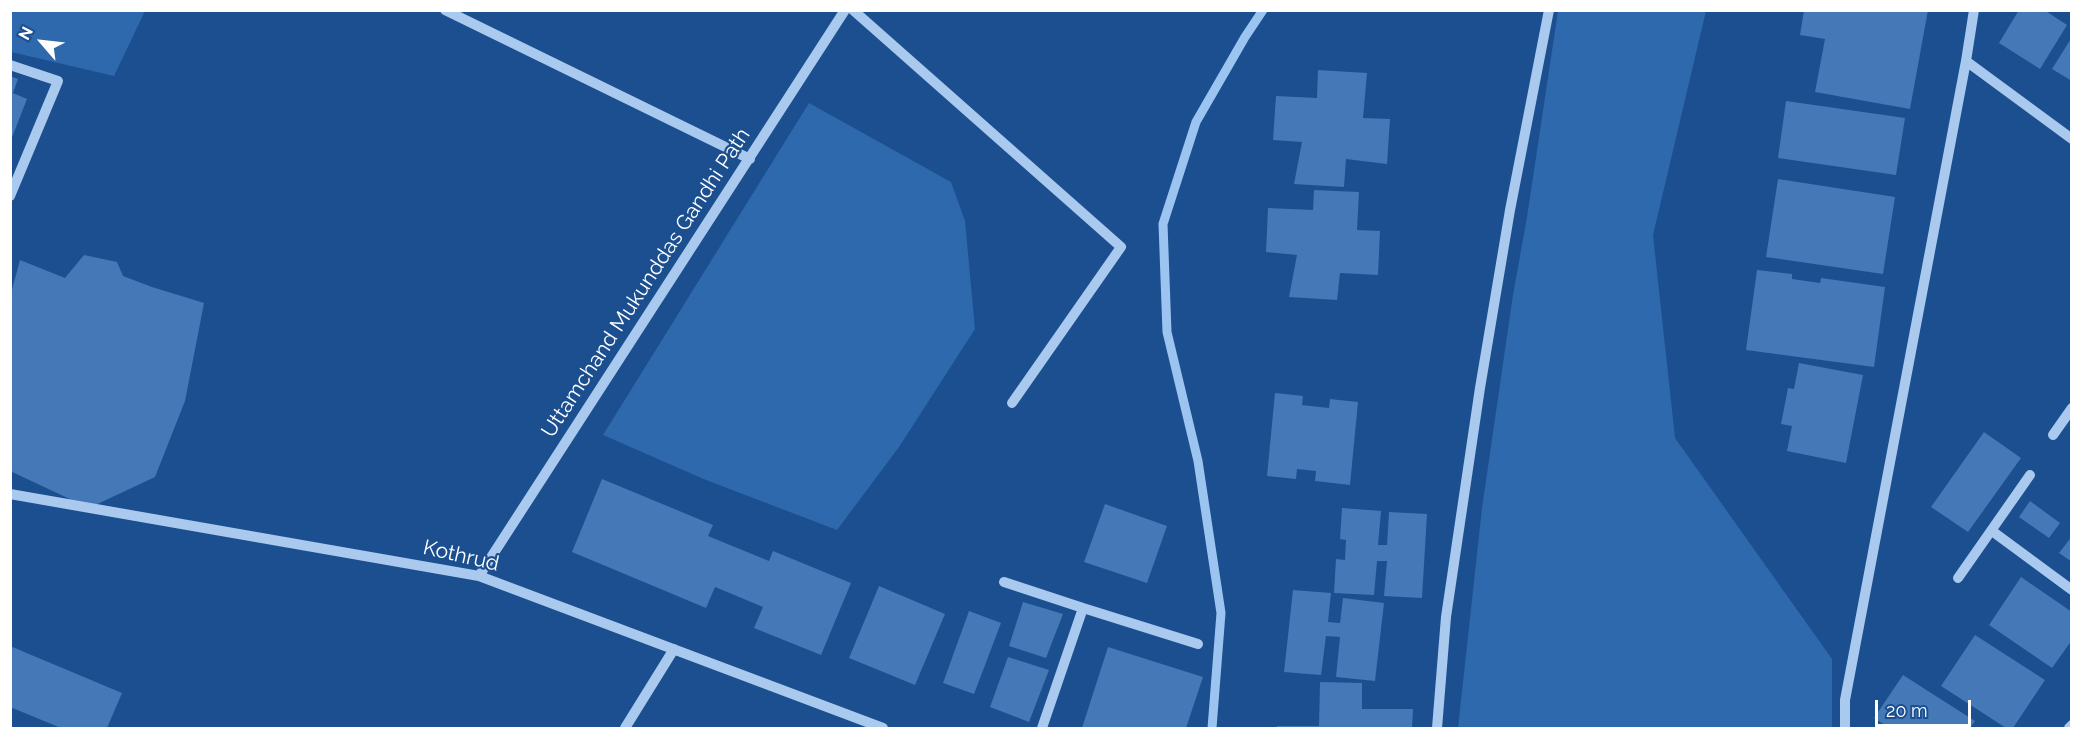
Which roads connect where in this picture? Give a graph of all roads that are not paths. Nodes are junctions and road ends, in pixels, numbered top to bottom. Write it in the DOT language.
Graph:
graph roads {
  1 [pos="446,10"];
  2 [pos="845,10"];
  3 [pos="854,10"];
  4 [pos="1549,10"];
  5 [pos="1974,10"];
  6 [pos="1966,61"];
  7 [pos="10,64"];
  8 [pos="2072,139"];
  9 [pos="750,159"];
  10 [pos="10,196"];
  11 [pos="1012,403"];
  12 [pos="2072,408"];
  13 [pos="2053,435"];
  14 [pos="2030,475"];
  15 [pos="10,494"];
  16 [pos="1996,535"];
  17 [pos="479,576"];
  18 [pos="1958,578"];
  19 [pos="1004,582"];
  20 [pos="2072,590"];
  21 [pos="1083,608"];
  22 [pos="1198,644"];
  23 [pos="674,649"];
  24 [pos="2072,725"];
  25 [pos="625,729"];
  26 [pos="883,729"];
  27 [pos="1042,729"];
  28 [pos="1437,729"];
  29 [pos="1845,729"];
  30 [pos="2069,729"];
  1 -- 9 [label="street"];
  2 -- 9 [label="street, Uttamchand Mukunddas Gandhi Path"];
  3 -- 11 [label="street"];
  4 -- 28 [label="street"];
  5 -- 6 [label="street"];
  6 -- 8 [label="street"];
  6 -- 29 [label="street"];
  7 -- 10 [label="street"];
  9 -- 17 [label="street, Uttamchand Mukunddas Gandhi Path"];
  12 -- 13 [label="street"];
  14 -- 16 [label="street"];
  15 -- 17 [label="street, Kothrud"];
  16 -- 18 [label="street"];
  16 -- 20 [label="street"];
  17 -- 23 [label="street, Kothrud"];
  19 -- 21 [label="street"];
  21 -- 22 [label="street"];
  21 -- 27 [label="street"];
  23 -- 25 [label="street"];
  23 -- 26 [label="street, Kothrud"];
  24 -- 30 [label="street"];
}
